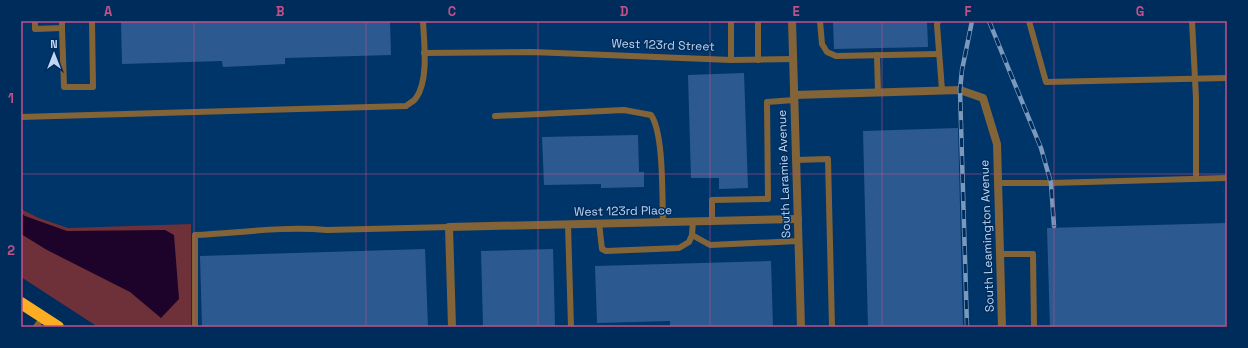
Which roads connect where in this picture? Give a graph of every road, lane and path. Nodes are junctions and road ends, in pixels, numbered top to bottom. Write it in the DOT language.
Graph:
graph roads {
  1 [pos="35,21"];
  2 [pos="62,21"];
  3 [pos="92,21"];
  4 [pos="423,21"];
  5 [pos="731,21"];
  6 [pos="758,21"];
  7 [pos="792,21"];
  8 [pos="820,21"];
  9 [pos="938,21"];
  10 [pos="1029,21"];
  11 [pos="1192,21"];
  12 [pos="62,28"];
  13 [pos="424,53"];
  14 [pos="939,54"];
  15 [pos="877,55"];
  16 [pos="793,59"];
  17 [pos="731,60"];
  18 [pos="758,60"];
  19 [pos="1195,78"];
  20 [pos="1227,78"];
  21 [pos="942,90"];
  22 [pos="878,92"];
  23 [pos="794,97"];
  24 [pos="495,116"];
  25 [pos="21,117"];
  26 [pos="796,160"];
  27 [pos="1227,178"];
  28 [pos="1196,179"];
  29 [pos="998,183"];
  30 [pos="798,219"];
  31 [pos="693,221"];
  32 [pos="712,221"];
  33 [pos="663,222"];
  34 [pos="599,223"];
  35 [pos="568,224"];
  36 [pos="449,227"];
  37 [pos="692,236"];
  38 [pos="798,241"];
  39 [pos="1000,254"];
  40 [pos="21,303"];
  41 [pos="39,322"];
  42 [pos="58,327"];
  43 [pos="196,327"];
  44 [pos="452,327"];
  45 [pos="571,327"];
  46 [pos="801,327"];
  47 [pos="832,327"];
  48 [pos="1002,327"];
  49 [pos="1034,327"];
  1 -- 12 [label="lane"];
  2 -- 12 [label="lane"];
  3 -- 12 [label="lane"];
  4 -- 13 [label="lane"];
  5 -- 17 [label="lane"];
  6 -- 18 [label="lane"];
  7 -- 16 [label="street, South Laramie Avenue"];
  8 -- 15 [label="lane"];
  9 -- 14 [label="lane"];
  10 -- 19 [label="lane"];
  11 -- 19 [label="lane"];
  13 -- 17 [label="lane, West 123rd Street"];
  13 -- 25 [label="lane"];
  14 -- 15 [label="lane"];
  14 -- 21 [label="lane"];
  15 -- 22 [label="lane"];
  16 -- 18 [label="lane, West 123rd Street"];
  16 -- 23 [label="street, South Laramie Avenue"];
  17 -- 18 [label="lane, West 123rd Street"];
  19 -- 20 [label="lane"];
  19 -- 28 [label="lane"];
  21 -- 22 [label="street"];
  21 -- 29 [label="street, South Leamington Avenue"];
  22 -- 23 [label="street"];
  23 -- 26 [label="street, South Laramie Avenue"];
  23 -- 32 [label="lane"];
  24 -- 33 [label="lane"];
  26 -- 30 [label="street, South Laramie Avenue"];
  26 -- 47 [label="lane"];
  27 -- 28 [label="lane"];
  28 -- 29 [label="lane"];
  29 -- 39 [label="street, South Leamington Avenue"];
  30 -- 32 [label="street, West 123rd Place"];
  30 -- 38 [label="street, South Laramie Avenue"];
  31 -- 32 [label="street, West 123rd Place"];
  31 -- 33 [label="street, West 123rd Place"];
  31 -- 37 [label="lane"];
  33 -- 34 [label="street, West 123rd Place"];
  34 -- 35 [label="street, West 123rd Place"];
  34 -- 37 [label="lane"];
  35 -- 36 [label="street, West 123rd Place"];
  35 -- 45 [label="lane"];
  36 -- 43 [label="lane"];
  36 -- 44 [label="street"];
  37 -- 38 [label="lane"];
  38 -- 46 [label="street, South Laramie Avenue"];
  39 -- 48 [label="street, South Leamington Avenue"];
  39 -- 49 [label="lane"];
  40 -- 41 [label="highway"];
  41 -- 42 [label="highway"];
}
